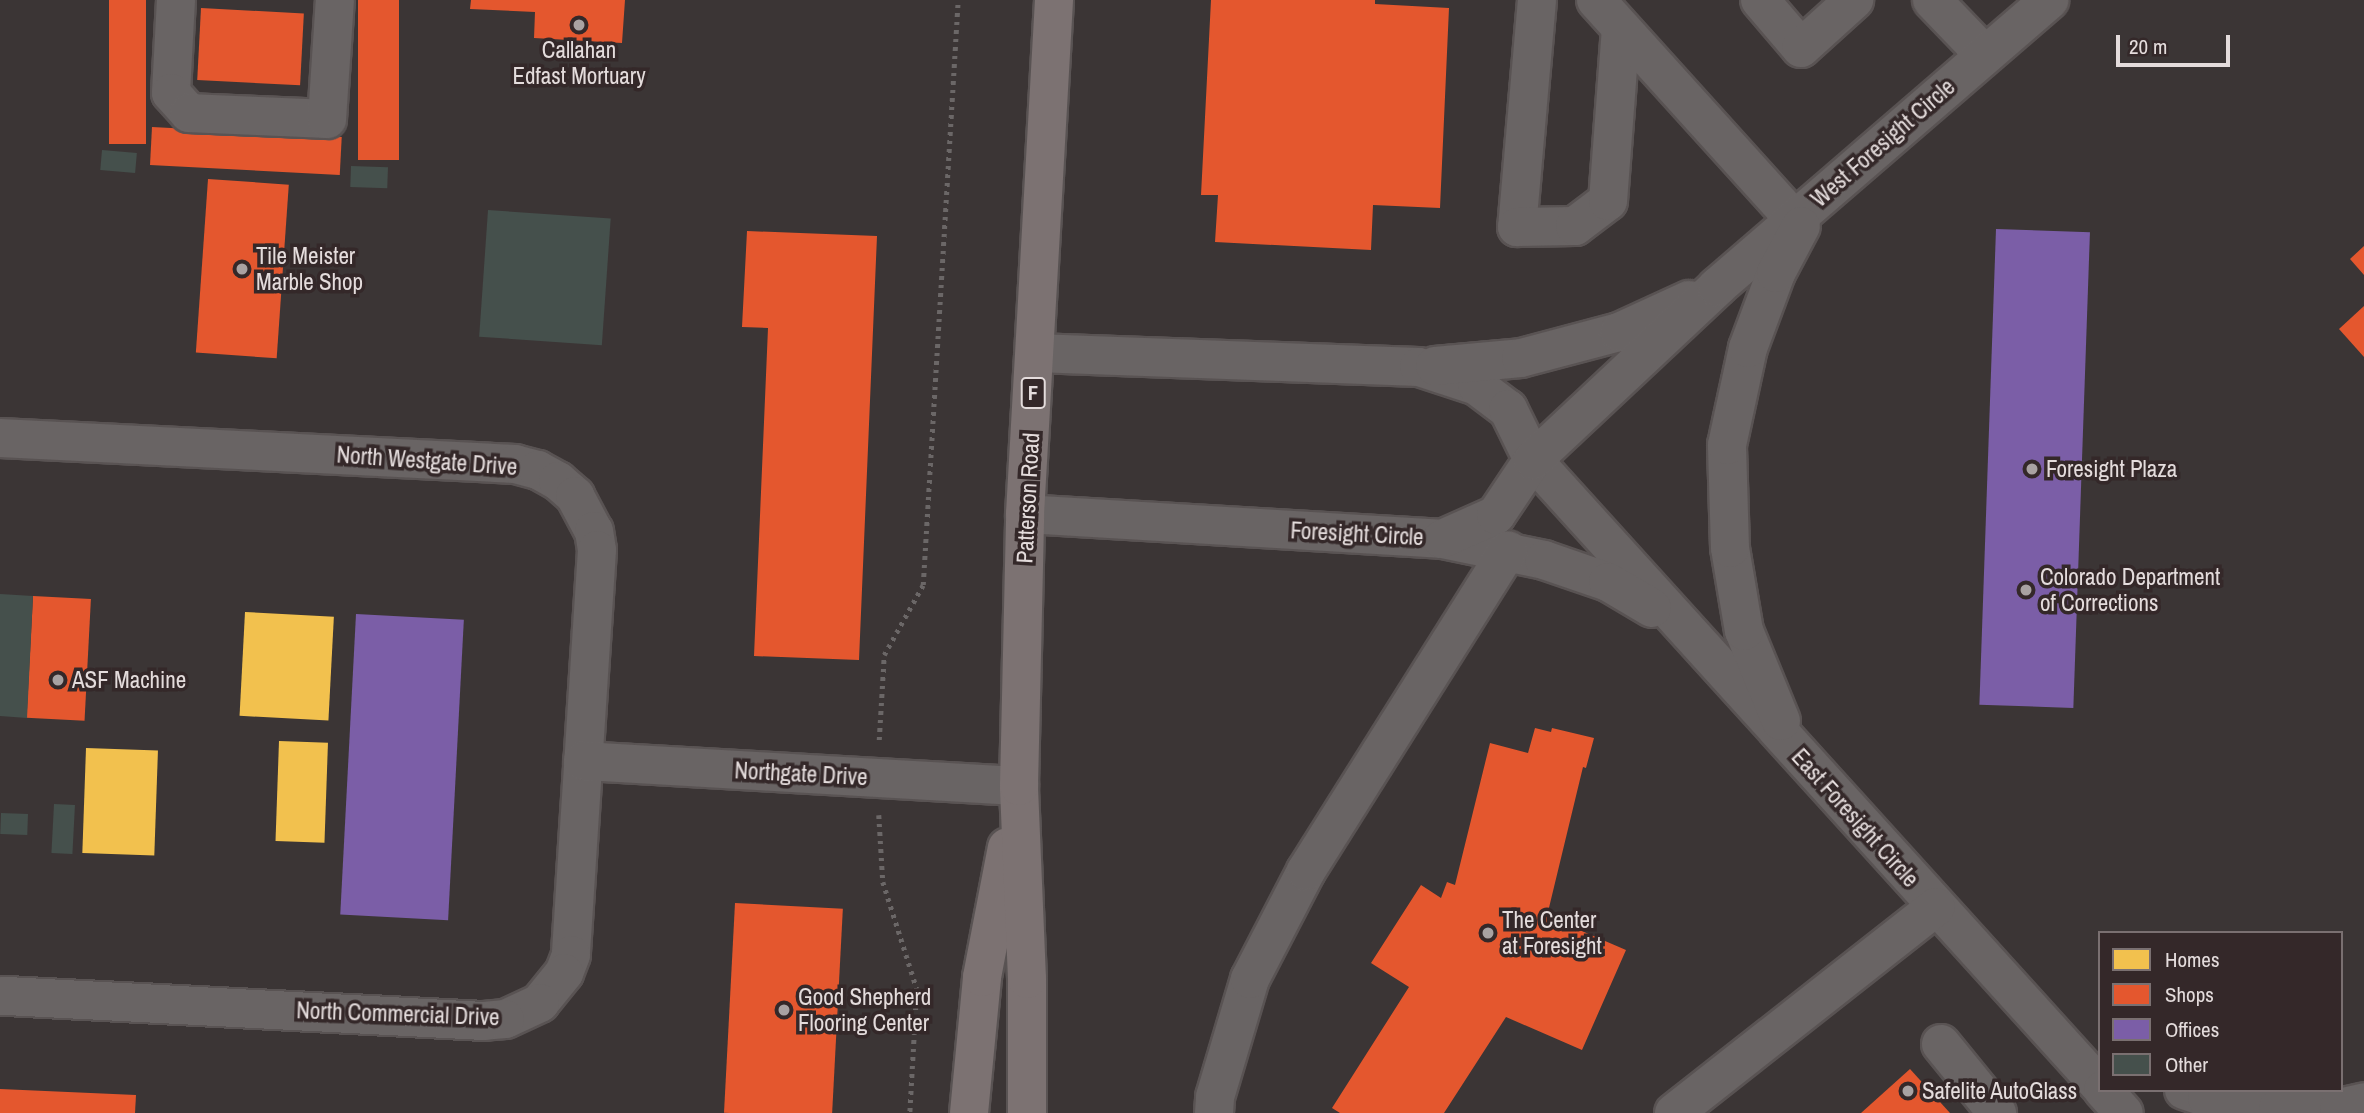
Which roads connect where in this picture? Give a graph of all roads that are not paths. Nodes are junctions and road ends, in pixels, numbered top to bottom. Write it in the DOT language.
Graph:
graph roads {
  1 [pos="176,0"];
  2 [pos="335,0"];
  3 [pos="1054,0"];
  4 [pos="1537,0"];
  5 [pos="1596,0"];
  6 [pos="1760,0"];
  7 [pos="1854,0"];
  8 [pos="1932,0"];
  9 [pos="2049,0"];
  10 [pos="1621,28"];
  11 [pos="1984,54"];
  12 [pos="1803,213"];
  13 [pos="1717,287"];
  14 [pos="1035,353"];
  15 [pos="1419,368"];
  16 [pos="0,438"];
  17 [pos="1534,460"];
  18 [pos="1026,514"];
  19 [pos="1443,539"];
  20 [pos="1508,551"];
  21 [pos="1681,624"];
  22 [pos="1792,749"];
  23 [pos="583,761"];
  24 [pos="1019,786"];
  25 [pos="1936,907"];
  26 [pos="0,996"];
  27 [pos="2031,1012"];
  28 [pos="1941,1044"];
  29 [pos="2098,1054"];
  30 [pos="2098,1084"];
  31 [pos="2106,1092"];
  32 [pos="2190,1092"];
  33 [pos="2364,1102"];
  34 [pos="970,1113"];
  35 [pos="1027,1113"];
  36 [pos="1214,1113"];
  37 [pos="1674,1113"];
  38 [pos="1997,1113"];
  39 [pos="2124,1113"];
  1 -- 2 [label="street"];
  3 -- 14 [label="main road, Patterson Road / F"];
  4 -- 10 [label="street"];
  5 -- 10 [label="street"];
  6 -- 7 [label="street"];
  8 -- 11 [label="street"];
  9 -- 11 [label="street, West Foresight Circle"];
  10 -- 12 [label="street"];
  11 -- 12 [label="street, West Foresight Circle"];
  12 -- 13 [label="street, West Foresight Circle"];
  12 -- 22 [label="street"];
  13 -- 15 [label="street, West Foresight Circle"];
  13 -- 17 [label="street, West Foresight Circle"];
  14 -- 15 [label="street"];
  14 -- 18 [label="main road, Patterson Road / F"];
  15 -- 17 [label="street"];
  16 -- 23 [label="street, North Westgate Drive"];
  17 -- 19 [label="street, Foresight Circle"];
  17 -- 21 [label="street, East Foresight Circle"];
  18 -- 19 [label="street, Foresight Circle"];
  18 -- 24 [label="main road, Patterson Road / F"];
  19 -- 20 [label="street, East Foresight Circle"];
  20 -- 21 [label="street, East Foresight Circle"];
  20 -- 36 [label="street"];
  21 -- 22 [label="street, East Foresight Circle"];
  22 -- 25 [label="street, East Foresight Circle"];
  23 -- 24 [label="street, Northgate Drive"];
  23 -- 26 [label="street, North Commercial Drive"];
  24 -- 34 [label="main road, Patterson Road / F"];
  24 -- 35 [label="main road, Patterson Road / F"];
  25 -- 27 [label="street, East Foresight Circle"];
  25 -- 37 [label="street"];
  27 -- 29 [label="street, East Foresight Circle"];
  27 -- 30 [label="street, East Foresight Circle"];
  28 -- 38 [label="street"];
  31 -- 39 [label="street, East Foresight Circle"];
  32 -- 33 [label="street"];
}
